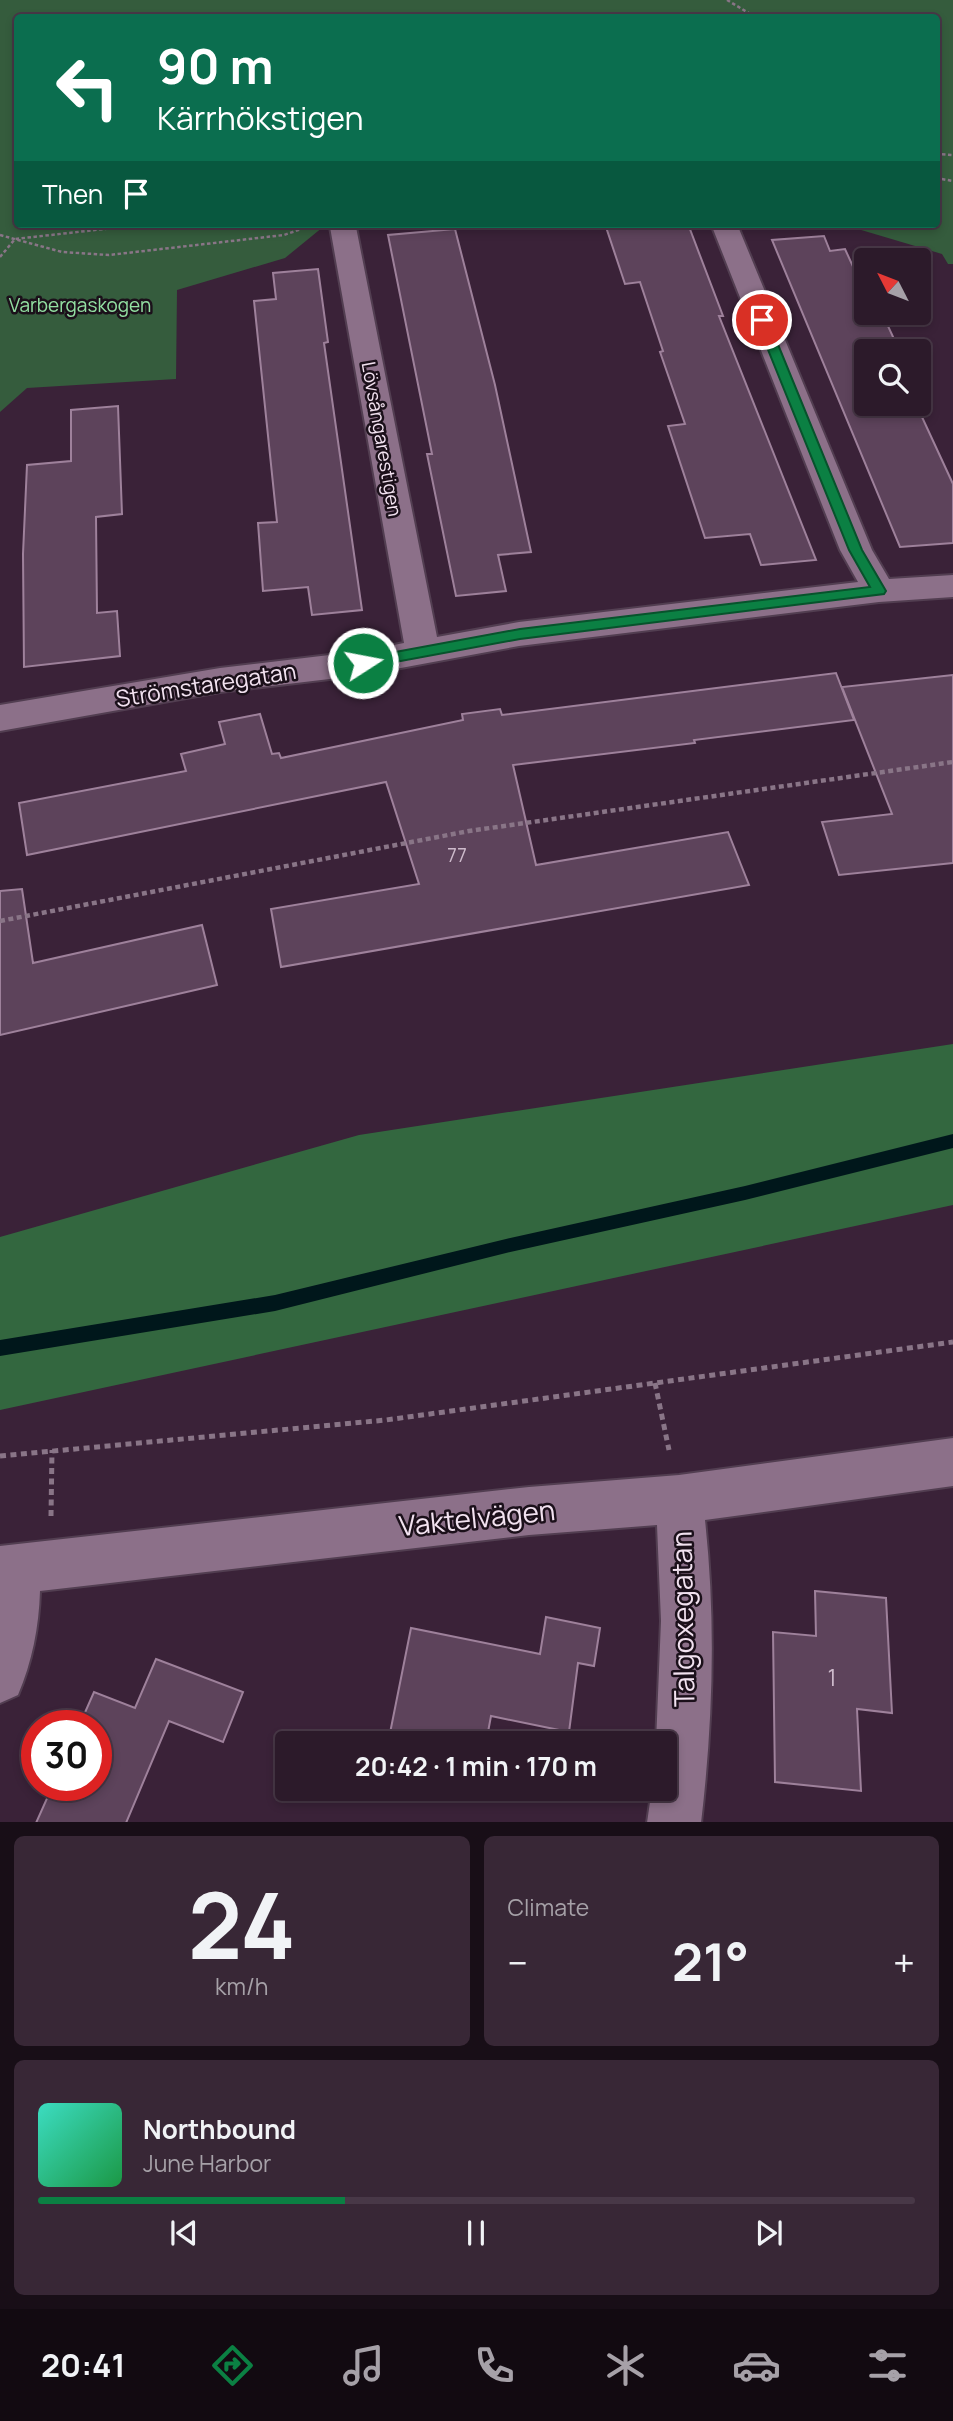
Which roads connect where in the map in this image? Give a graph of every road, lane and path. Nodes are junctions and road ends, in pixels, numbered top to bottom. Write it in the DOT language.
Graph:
graph roads {
  1 [pos="727,0"];
  2 [pos="750,14"];
  3 [pos="113,228"];
  4 [pos="316,228"];
  5 [pos="330,228"];
  6 [pos="726,228"];
  7 [pos="0,235"];
  8 [pos="15,239"];
  9 [pos="0,257"];
  10 [pos="953,586"];
  11 [pos="879,591"];
  12 [pos="423,652"];
  13 [pos="0,718"];
  14 [pos="953,762"];
  15 [pos="0,921"];
  16 [pos="953,1342"];
  17 [pos="655,1383"];
  18 [pos="0,1456"];
  19 [pos="953,1462"];
  20 [pos="678,1499"];
  21 [pos="7,1570"];
  22 [pos="0,1677"];
  23 [pos="674,1822"];
  1 -- 2 [label="path"];
  3 -- 8 [label="path"];
  4 -- 8 [label="path"];
  5 -- 12 [label="street, Lövsångarestigen"];
  6 -- 11 [label="street"];
  7 -- 8 [label="path"];
  8 -- 9 [label="path"];
  10 -- 11 [label="street, Strömstaregatan"];
  11 -- 12 [label="street, Strömstaregatan"];
  12 -- 13 [label="street, Strömstaregatan"];
  14 -- 15 [label="path"];
  16 -- 17 [label="path"];
  17 -- 18 [label="path"];
  17 -- 20 [label="path"];
  19 -- 20 [label="street, Vaktelvägen"];
  20 -- 21 [label="street, Vaktelvägen"];
  20 -- 23 [label="street, Talgoxegatan"];
  21 -- 22 [label="street"];
}
